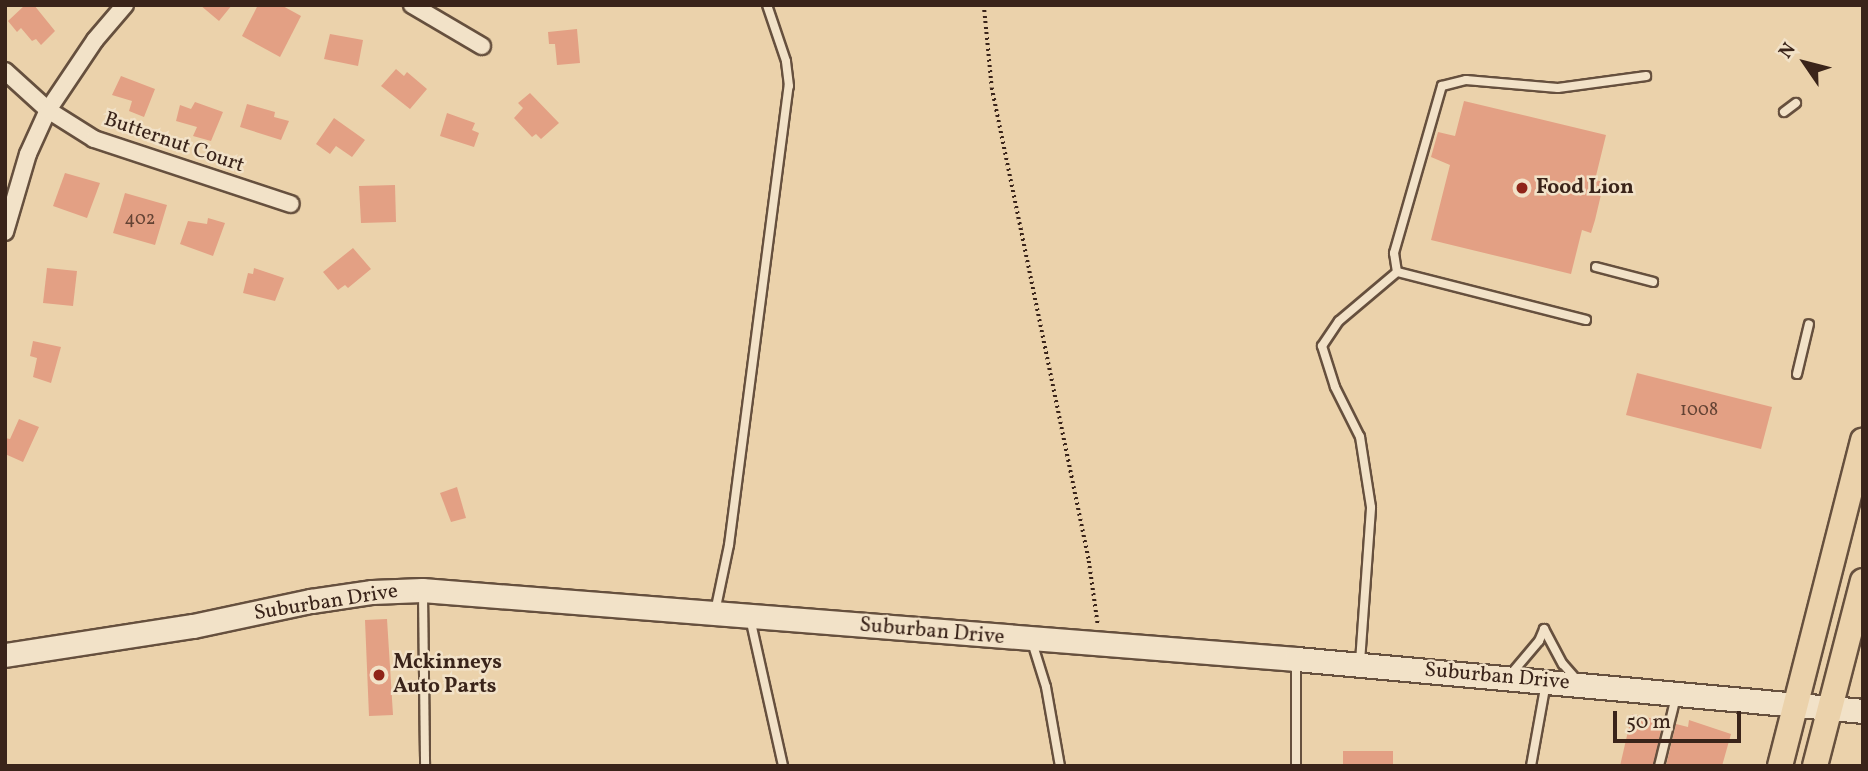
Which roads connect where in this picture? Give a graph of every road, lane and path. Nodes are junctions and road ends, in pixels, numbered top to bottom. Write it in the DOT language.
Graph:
graph roads {
  1 [pos="125,5"];
  2 [pos="412,5"];
  3 [pos="767,5"];
  4 [pos="984,5"];
  5 [pos="482,46"];
  6 [pos="5,71"];
  7 [pos="1646,76"];
  8 [pos="1796,103"];
  9 [pos="48,110"];
  10 [pos="1784,111"];
  11 [pos="291,204"];
  12 [pos="5,232"];
  13 [pos="1596,267"];
  14 [pos="1397,272"];
  15 [pos="1653,282"];
  16 [pos="1586,320"];
  17 [pos="1809,324"];
  18 [pos="1797,374"];
  19 [pos="1863,440"];
  20 [pos="1863,581"];
  21 [pos="422,590"];
  22 [pos="714,614"];
  23 [pos="749,617"];
  24 [pos="1031,640"];
  25 [pos="1101,644"];
  26 [pos="5,656"];
  27 [pos="1296,659"];
  28 [pos="1360,665"];
  29 [pos="1507,678"];
  30 [pos="1546,681"];
  31 [pos="1581,685"];
  32 [pos="1676,694"];
  33 [pos="1796,706"];
  34 [pos="1830,709"];
  35 [pos="1863,711"];
  36 [pos="425,766"];
  37 [pos="783,766"];
  38 [pos="1060,766"];
  39 [pos="1296,766"];
  40 [pos="1531,766"];
  41 [pos="1659,766"];
  42 [pos="1780,766"];
  43 [pos="1815,766"];
  1 -- 9 [label="street"];
  2 -- 5 [label="street"];
  3 -- 22 [label="lane"];
  4 -- 25 [label="path"];
  6 -- 9 [label="street, Butternut Court"];
  7 -- 14 [label="lane"];
  8 -- 10 [label="lane"];
  9 -- 11 [label="street, Butternut Court"];
  9 -- 12 [label="street"];
  13 -- 15 [label="lane"];
  14 -- 16 [label="lane"];
  14 -- 28 [label="lane"];
  17 -- 18 [label="lane"];
  19 -- 33 [label="main road"];
  20 -- 34 [label="main road"];
  21 -- 22 [label="main road, Suburban Drive"];
  21 -- 26 [label="main road, Suburban Drive"];
  21 -- 36 [label="lane"];
  22 -- 23 [label="main road, Suburban Drive"];
  23 -- 24 [label="main road, Suburban Drive"];
  23 -- 37 [label="lane"];
  24 -- 25 [label="main road, Suburban Drive"];
  24 -- 38 [label="lane"];
  25 -- 27 [label="main road, Suburban Drive"];
  27 -- 28 [label="main road, Suburban Drive"];
  27 -- 39 [label="lane"];
  28 -- 29 [label="main road, Suburban Drive"];
  29 -- 30 [label="main road, Suburban Drive"];
  29 -- 31 [label="lane"];
  30 -- 31 [label="main road, Suburban Drive"];
  30 -- 40 [label="lane"];
  31 -- 32 [label="main road, Suburban Drive"];
  32 -- 33 [label="main road, Suburban Drive"];
  32 -- 41 [label="lane"];
  33 -- 34 [label="main road, Suburban Drive"];
  33 -- 42 [label="main road"];
  34 -- 35 [label="main road, Suburban Drive"];
  34 -- 43 [label="main road"];
}
